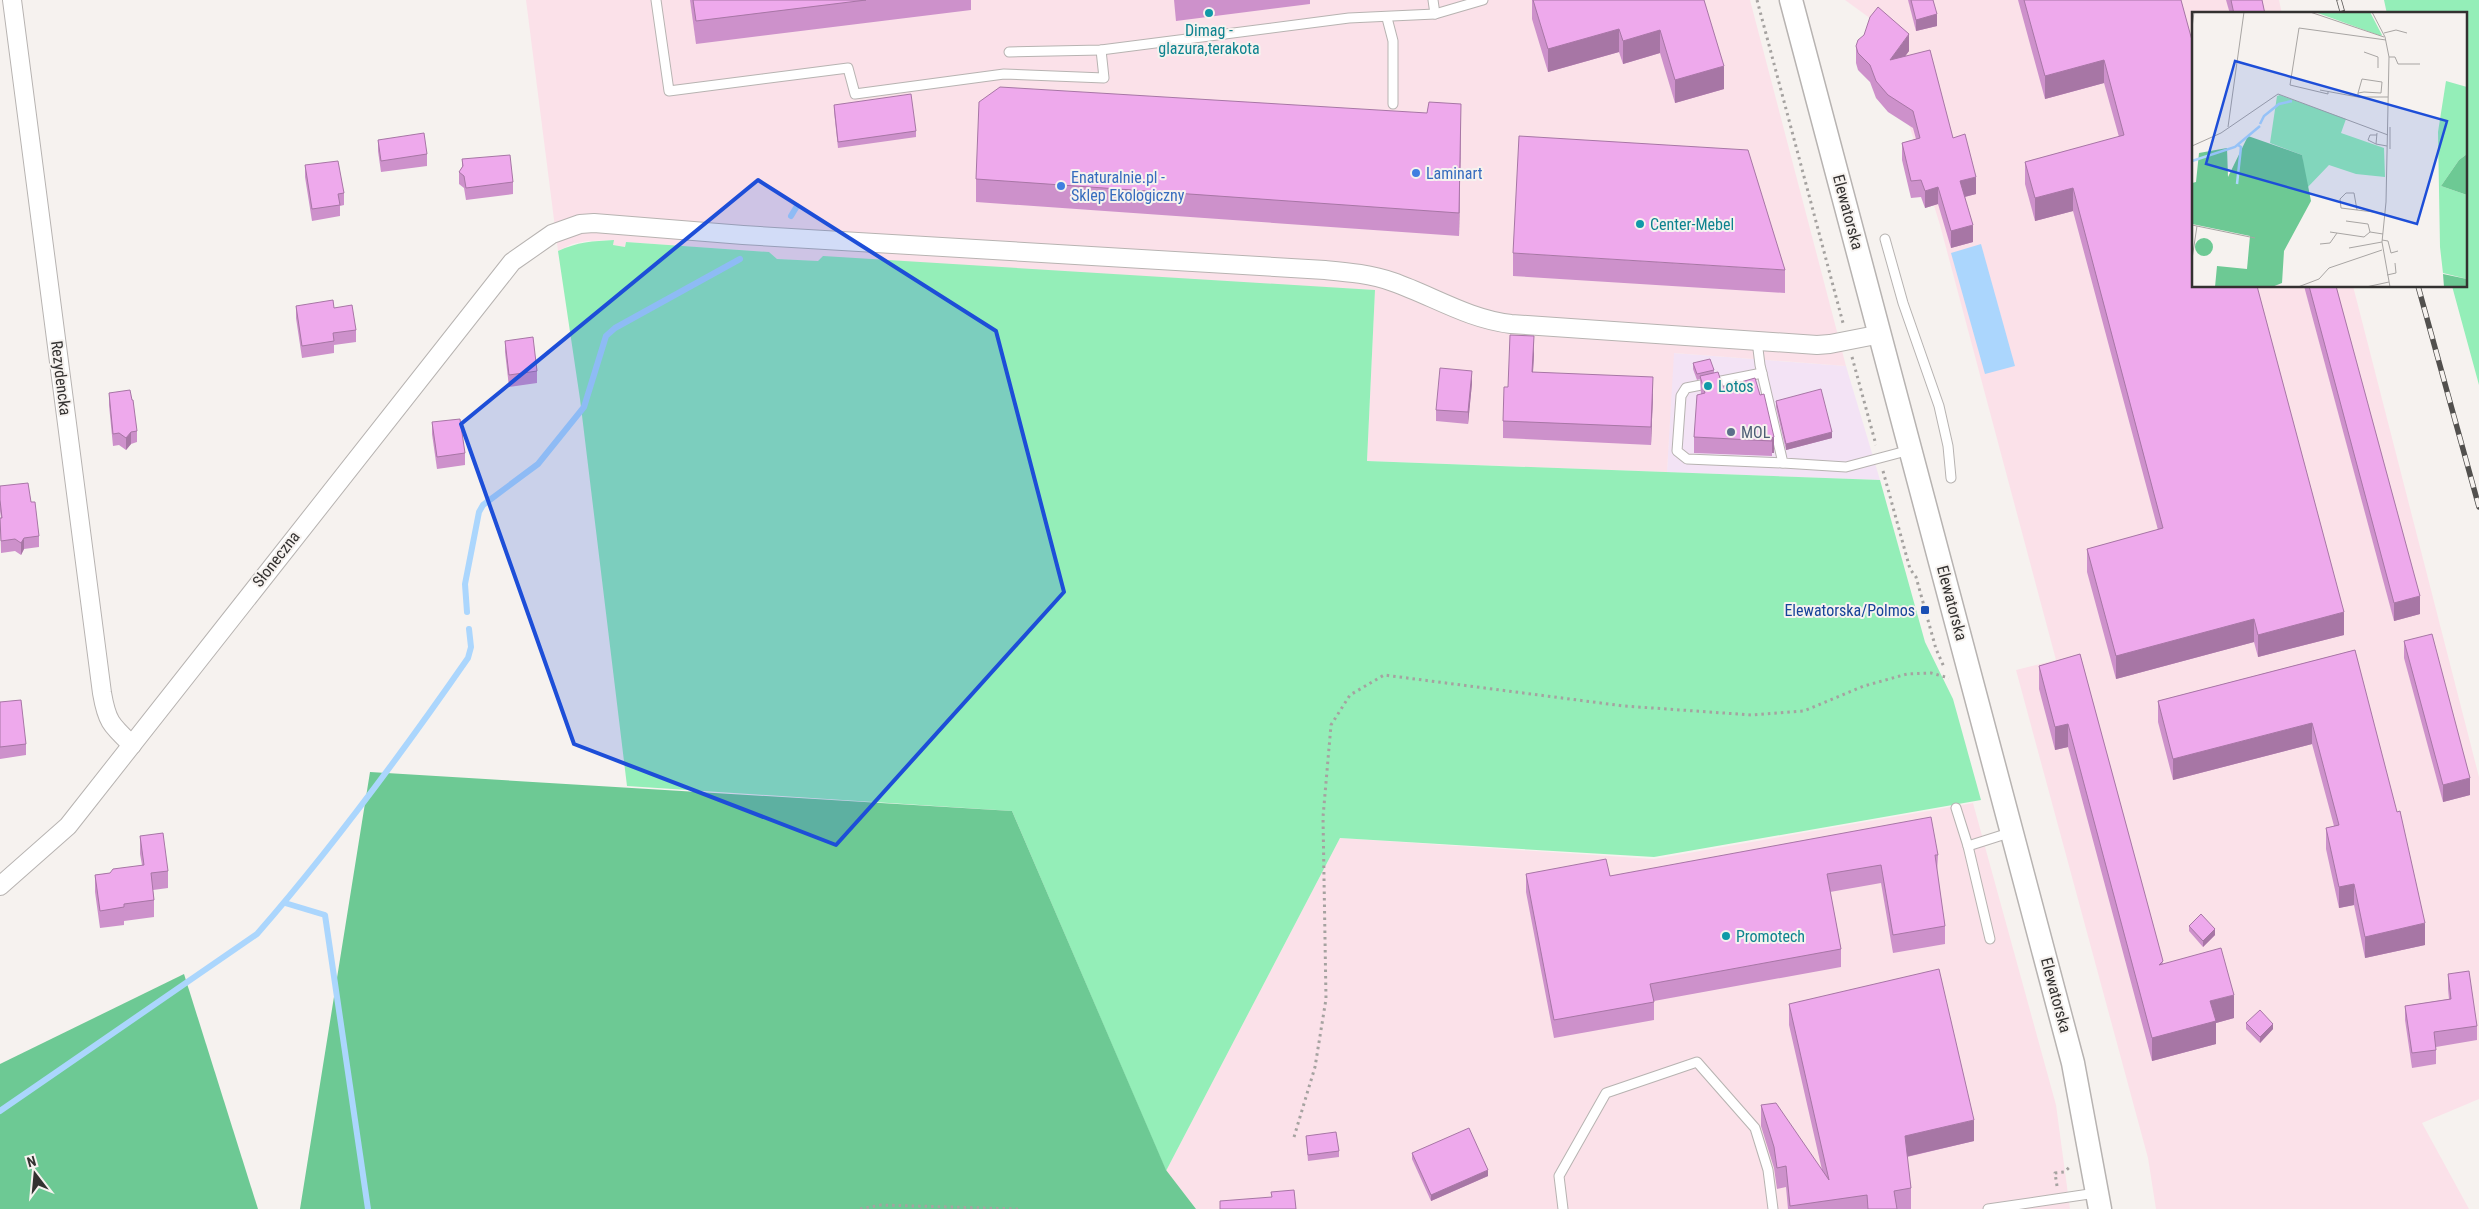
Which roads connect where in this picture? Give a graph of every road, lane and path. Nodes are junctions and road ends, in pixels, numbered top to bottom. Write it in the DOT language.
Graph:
graph roads {
  1 [pos="12,0"];
  2 [pos="656,0"];
  3 [pos="1433,0"];
  4 [pos="1483,0"];
  5 [pos="1757,0"];
  6 [pos="1791,0"];
  7 [pos="1435,14"];
  8 [pos="1387,18"];
  9 [pos="1101,50"];
  10 [pos="1009,52"];
  11 [pos="1393,104"];
  12 [pos="1885,239"];
  13 [pos="1880,334"];
  14 [pos="1757,341"];
  15 [pos="1844,342"];
  16 [pos="1762,373"];
  17 [pos="1911,449"];
  18 [pos="1879,458"];
  19 [pos="1783,464"];
  20 [pos="1951,478"];
  21 [pos="1899,528"];
  22 [pos="1971,676"];
  23 [pos="132,745"];
  24 [pos="1956,808"];
  25 [pos="2013,832"];
  26 [pos="1968,846"];
  27 [pos="0,886"];
  28 [pos="1990,939"];
  29 [pos="1294,1138"];
  30 [pos="2072,1161"];
  31 [pos="2058,1197"];
  32 [pos="2099,1201"];
  33 [pos="860,1209"];
  34 [pos="1019,1209"];
  35 [pos="1563,1209"];
  36 [pos="1773,1209"];
  37 [pos="1988,1209"];
  1 -- 23 [label="street, Rezydencka"];
  2 -- 9 [label="lane"];
  3 -- 7 [label="lane"];
  4 -- 7 [label="lane"];
  5 -- 15 [label="path"];
  6 -- 13 [label="street, Elewatorska"];
  7 -- 8 [label="lane"];
  8 -- 9 [label="lane"];
  8 -- 11 [label="lane"];
  9 -- 10 [label="lane"];
  12 -- 20 [label="lane"];
  13 -- 15 [label="street, Słoneczna"];
  13 -- 17 [label="street, Elewatorska"];
  14 -- 15 [label="street, Słoneczna"];
  14 -- 16 [label="lane"];
  14 -- 23 [label="street, Słoneczna"];
  15 -- 18 [label="path"];
  16 -- 19 [label="lane"];
  16 -- 19 [label="lane"];
  17 -- 18 [label="lane"];
  17 -- 22 [label="street, Elewatorska"];
  18 -- 19 [label="lane"];
  18 -- 21 [label="path"];
  22 -- 25 [label="street, Elewatorska"];
  22 -- 29 [label="path"];
  23 -- 27 [label="street, Słoneczna"];
  24 -- 26 [label="lane"];
  25 -- 26 [label="lane"];
  25 -- 32 [label="street, Elewatorska"];
  26 -- 28 [label="lane"];
  30 -- 31 [label="path"];
  31 -- 32 [label="lane"];
  31 -- 37 [label="lane"];
  33 -- 34 [label="path"];
  35 -- 36 [label="lane"];
}
